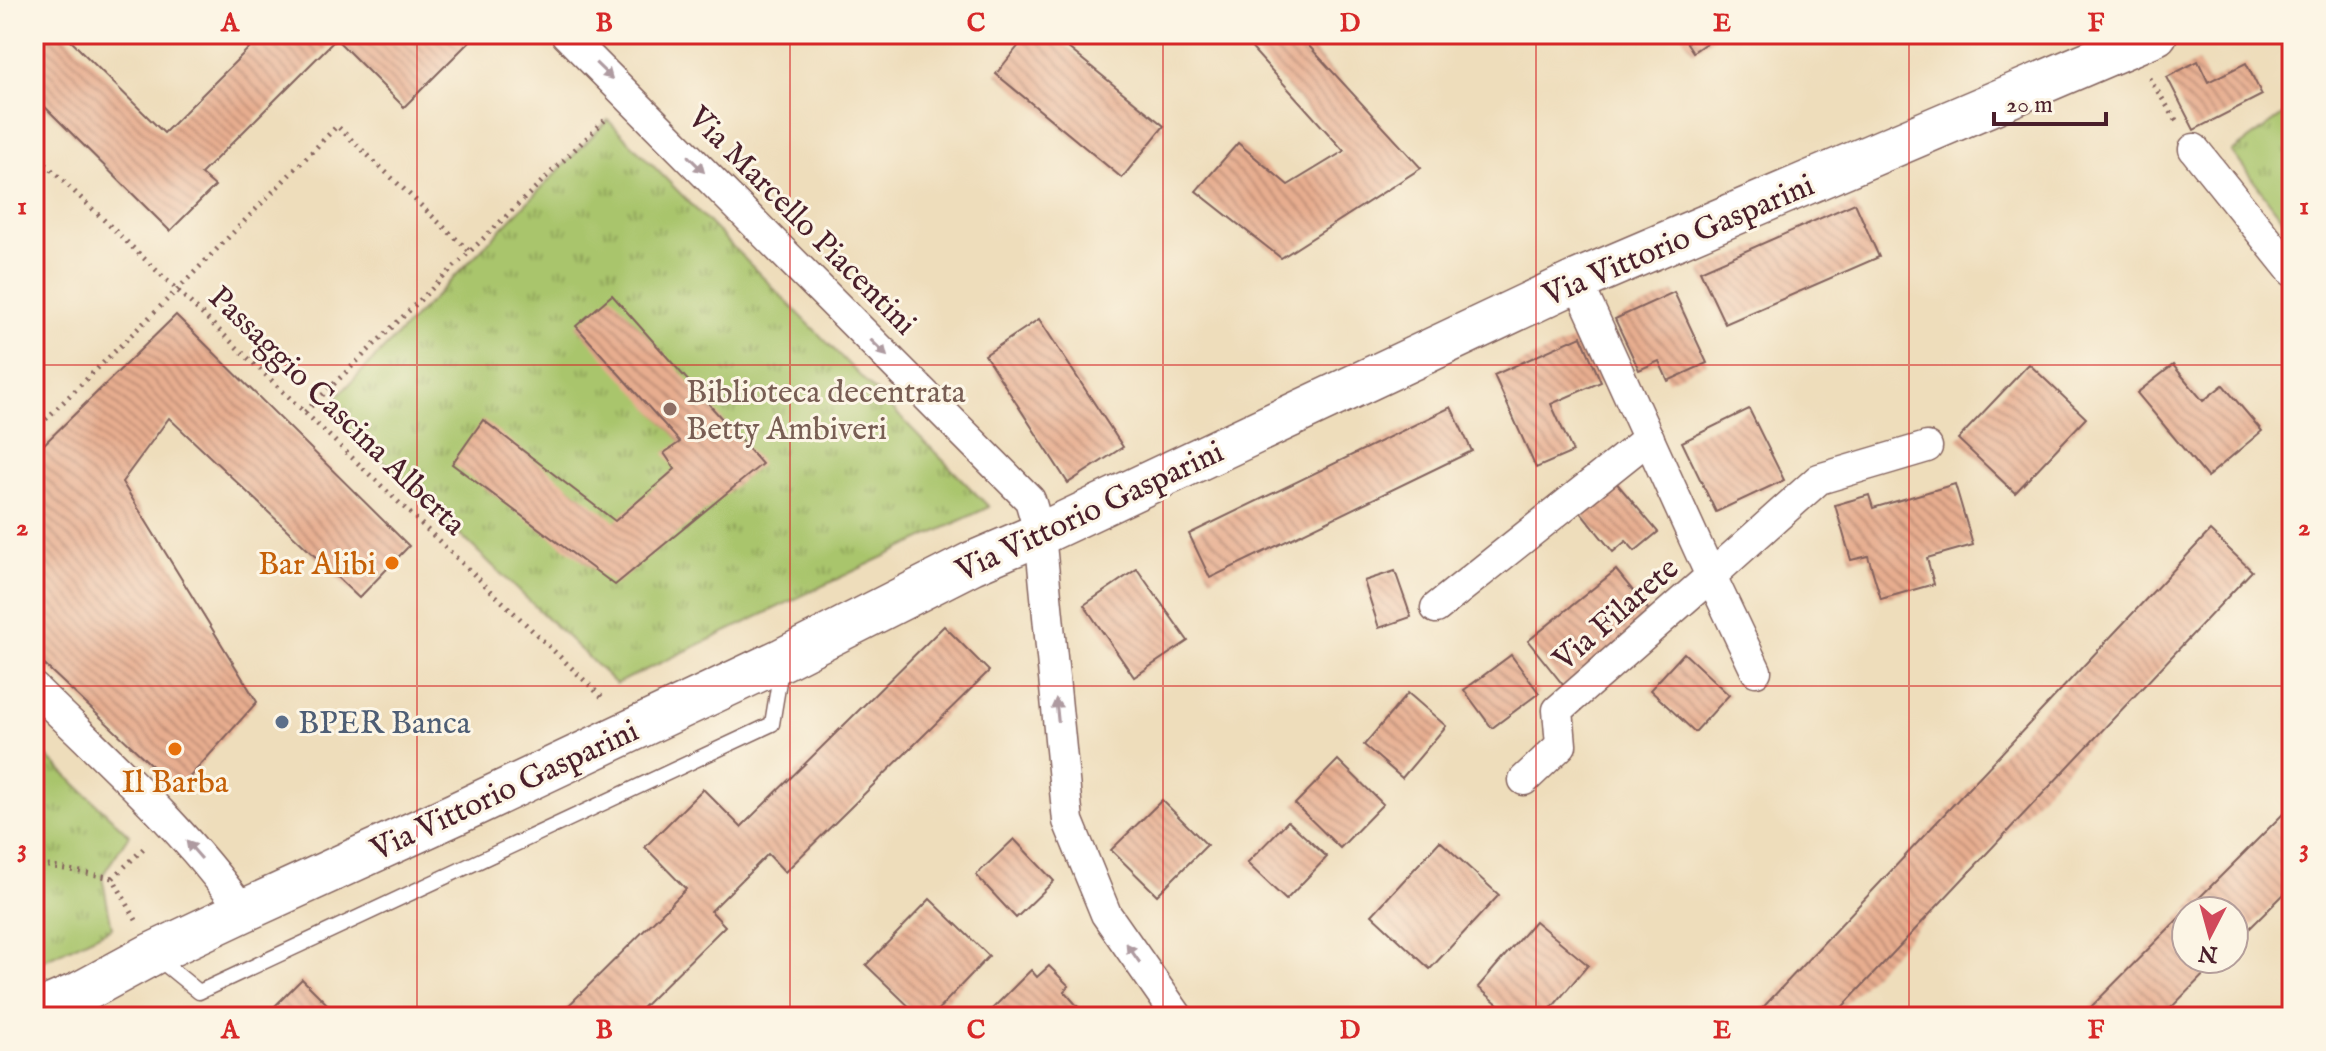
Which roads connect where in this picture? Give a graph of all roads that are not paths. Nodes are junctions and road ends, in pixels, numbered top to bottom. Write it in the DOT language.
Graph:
graph roads {
  1 [pos="566,34"];
  2 [pos="2143,40"];
  3 [pos="2194,149"];
  4 [pos="2292,271"];
  5 [pos="1577,281"];
  6 [pos="1649,438"];
  7 [pos="1927,447"];
  8 [pos="1040,534"];
  9 [pos="1711,576"];
  10 [pos="1436,608"];
  11 [pos="783,659"];
  12 [pos="1756,671"];
  13 [pos="34,688"];
  14 [pos="1524,780"];
  15 [pos="243,911"];
  16 [pos="147,942"];
  17 [pos="34,1013"];
  18 [pos="1178,1017"];
  1 -- 8 [label="street, Via Marcello Piacentini, one-way"];
  2 -- 5 [label="street, Via Vittorio Gasparini"];
  3 -- 4 [label="street"];
  5 -- 6 [label="street, Via Filarete"];
  5 -- 8 [label="street, Via Vittorio Gasparini"];
  6 -- 9 [label="street, Via Filarete"];
  6 -- 10 [label="street"];
  7 -- 9 [label="street, Via Filarete"];
  8 -- 11 [label="street, Via Vittorio Gasparini"];
  18 -- 8 [label="street, Via Marcello Piacentini, one-way"];
  9 -- 12 [label="street, Via Filarete"];
  9 -- 14 [label="street, Via Filarete"];
  11 -- 15 [label="street, Via Vittorio Gasparini"];
  11 -- 16 [label="lane"];
  15 -- 13 [label="street, one-way"];
  15 -- 16 [label="street, Via Vittorio Gasparini"];
  16 -- 17 [label="street, Via Vittorio Gasparini"];
}
